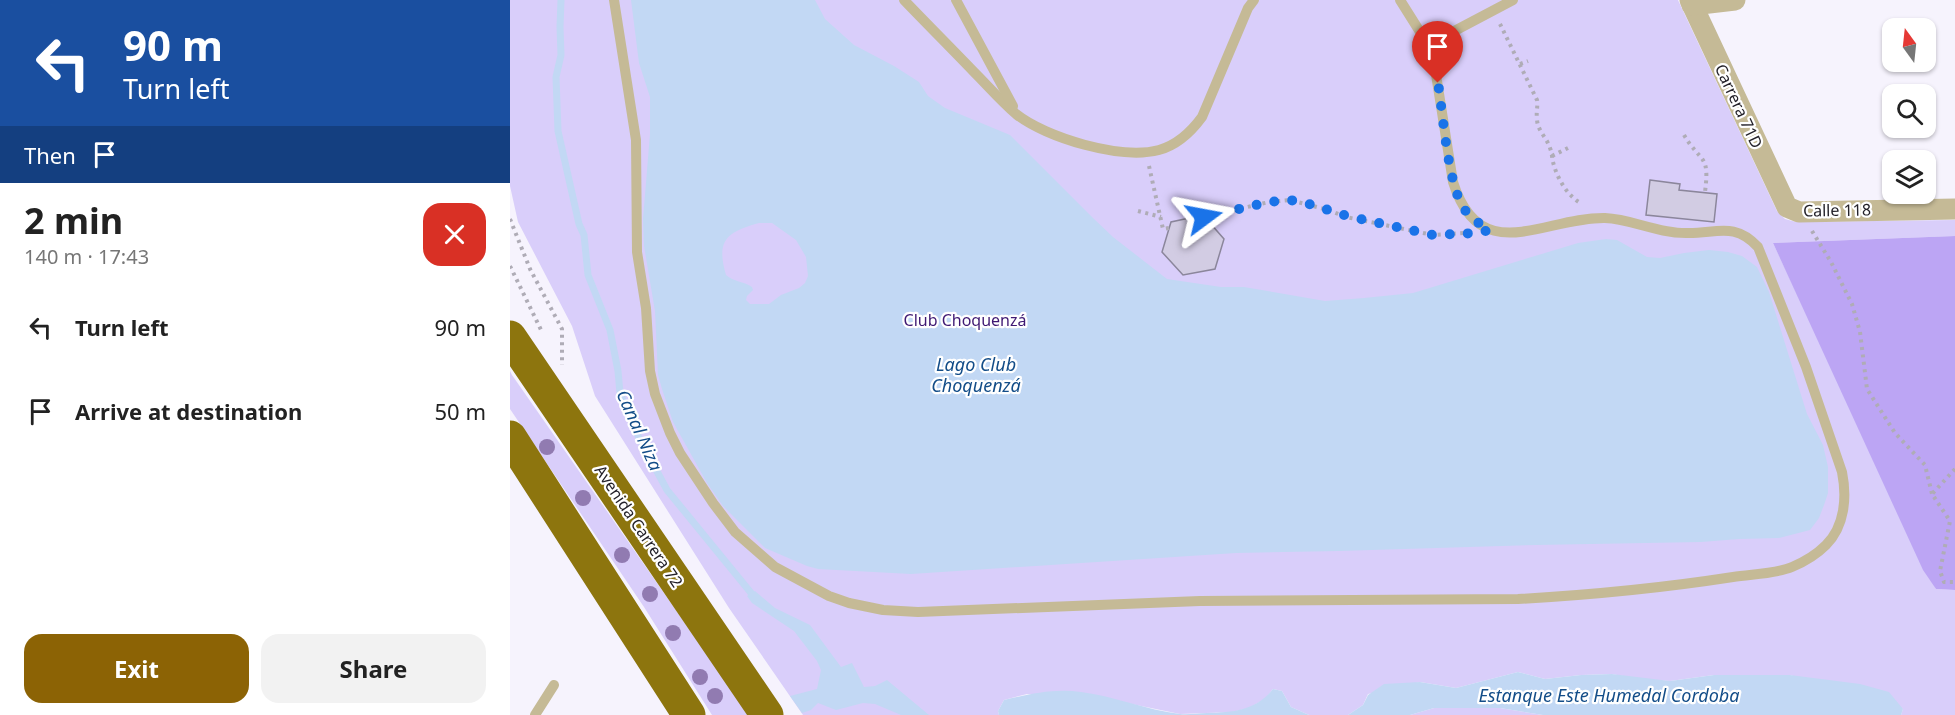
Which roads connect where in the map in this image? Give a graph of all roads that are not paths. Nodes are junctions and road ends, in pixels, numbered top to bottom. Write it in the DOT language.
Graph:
graph roads {
  1 [pos="614,0"];
  2 [pos="904,0"];
  3 [pos="956,0"];
  4 [pos="1254,0"];
  5 [pos="1400,0"];
  6 [pos="1513,0"];
  7 [pos="1735,0"];
  8 [pos="1691,3"];
  9 [pos="1427,43"];
  10 [pos="1017,114"];
  11 [pos="1955,209"];
  12 [pos="1791,210"];
  13 [pos="510,338"];
  14 [pos="510,437"];
  15 [pos="554,685"];
  16 [pos="535,715"];
  17 [pos="689,715"];
  18 [pos="767,715"];
  1 -- 9 [label="lane"];
  2 -- 10 [label="lane"];
  3 -- 10 [label="lane"];
  4 -- 10 [label="lane"];
  5 -- 9 [label="lane"];
  6 -- 9 [label="lane"];
  7 -- 8 [label="street"];
  8 -- 12 [label="street, Carrera 71D"];
  11 -- 12 [label="street, Calle 118"];
  13 -- 18 [label="highway, Avenida Carrera 72"];
  14 -- 17 [label="highway"];
  15 -- 16 [label="lane"];
}
